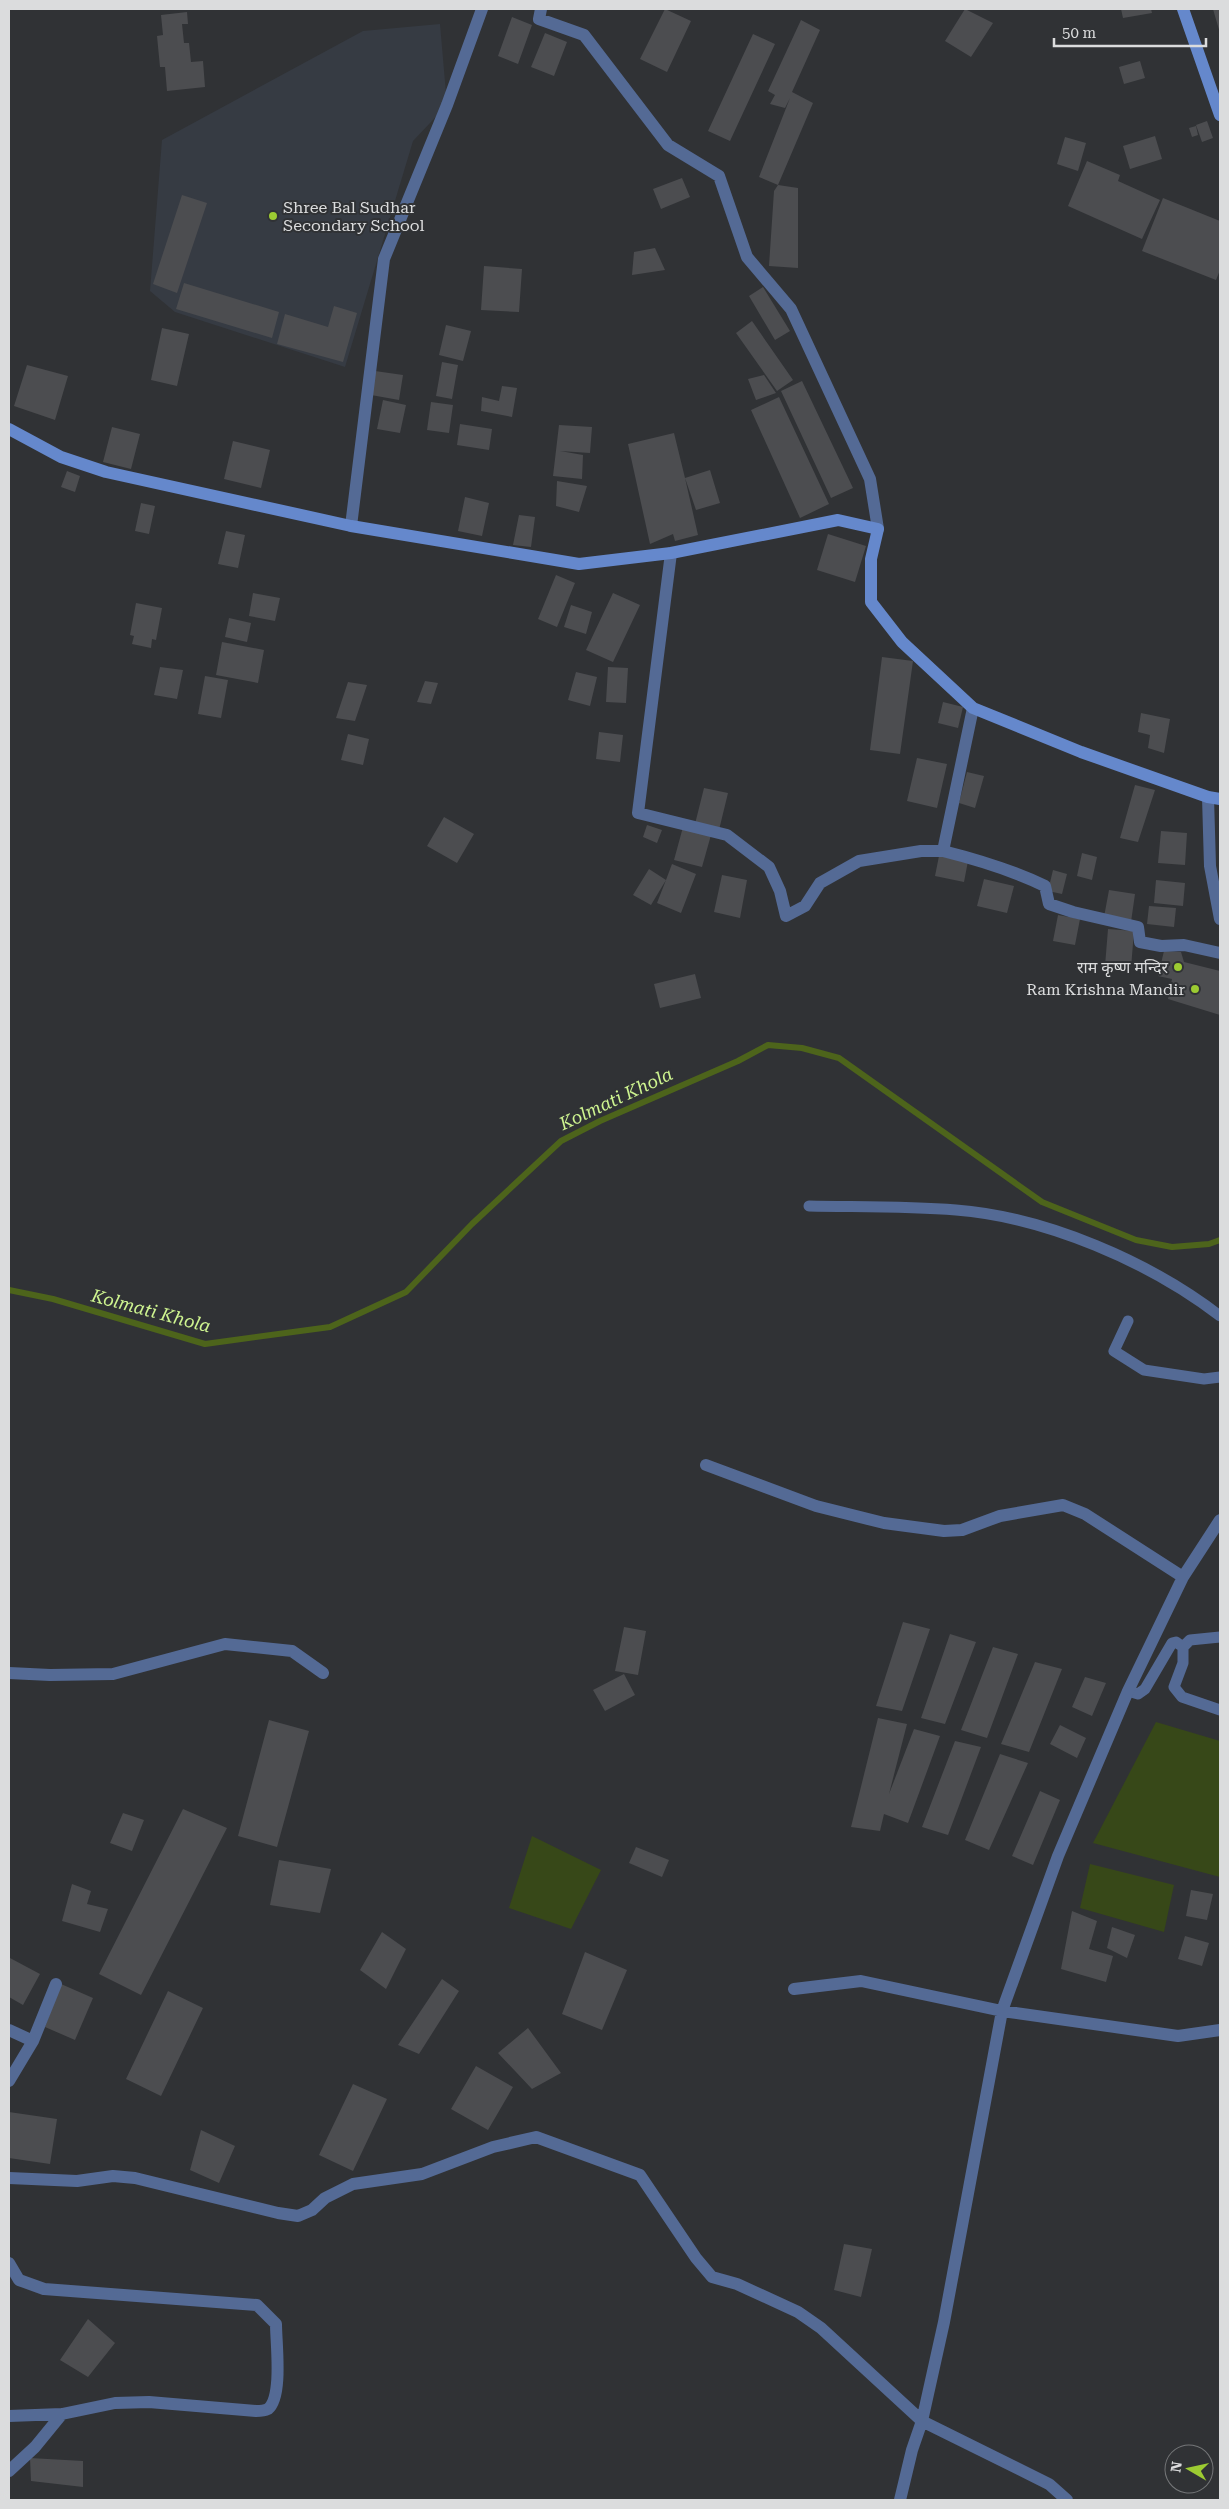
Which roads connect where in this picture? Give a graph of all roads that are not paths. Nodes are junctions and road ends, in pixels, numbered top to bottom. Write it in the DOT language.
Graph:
graph roads {
  1 [pos="482,9"];
  2 [pos="541,9"];
  3 [pos="1183,9"];
  4 [pos="1220,115"];
  5 [pos="9,429"];
  6 [pos="351,526"];
  7 [pos="878,529"];
  8 [pos="671,553"];
  9 [pos="973,708"];
  10 [pos="1214,798"];
  11 [pos="943,851"];
  12 [pos="1220,919"];
  13 [pos="1220,954"];
  14 [pos="808,1206"];
  15 [pos="1220,1316"];
  16 [pos="1128,1321"];
  17 [pos="1220,1377"];
  18 [pos="706,1465"];
  19 [pos="1220,1520"];
  20 [pos="1183,1577"];
  21 [pos="1220,1637"];
  22 [pos="1183,1647"];
  23 [pos="9,1673"];
  24 [pos="323,1673"];
  25 [pos="1128,1691"];
  26 [pos="1220,1710"];
  27 [pos="56,1984"];
  28 [pos="794,1989"];
  29 [pos="1002,2011"];
  30 [pos="9,2030"];
  31 [pos="1220,2030"];
  32 [pos="33,2041"];
  33 [pos="9,2082"];
  34 [pos="9,2178"];
  35 [pos="9,2263"];
  36 [pos="62,2414"];
  37 [pos="9,2416"];
  38 [pos="922,2421"];
  39 [pos="9,2471"];
  40 [pos="900,2500"];
  41 [pos="1067,2500"];
  1 -- 6 [label="street"];
  2 -- 7 [label="street"];
  3 -- 4 [label="street"];
  5 -- 6 [label="street"];
  6 -- 8 [label="street"];
  7 -- 8 [label="street"];
  7 -- 9 [label="street"];
  8 -- 11 [label="street"];
  9 -- 10 [label="street"];
  9 -- 11 [label="street"];
  10 -- 12 [label="street"];
  11 -- 13 [label="street"];
  14 -- 15 [label="lane"];
  16 -- 17 [label="lane"];
  18 -- 20 [label="street"];
  19 -- 20 [label="street"];
  20 -- 25 [label="street"];
  21 -- 22 [label="lane"];
  22 -- 25 [label="lane"];
  22 -- 26 [label="lane"];
  23 -- 24 [label="street"];
  25 -- 29 [label="street"];
  27 -- 32 [label="street"];
  28 -- 29 [label="street"];
  29 -- 31 [label="street"];
  29 -- 38 [label="street"];
  30 -- 32 [label="street"];
  32 -- 33 [label="street"];
  34 -- 38 [label="street"];
  35 -- 36 [label="street"];
  36 -- 37 [label="street"];
  36 -- 39 [label="street"];
  38 -- 40 [label="street"];
  38 -- 41 [label="street"];
}
